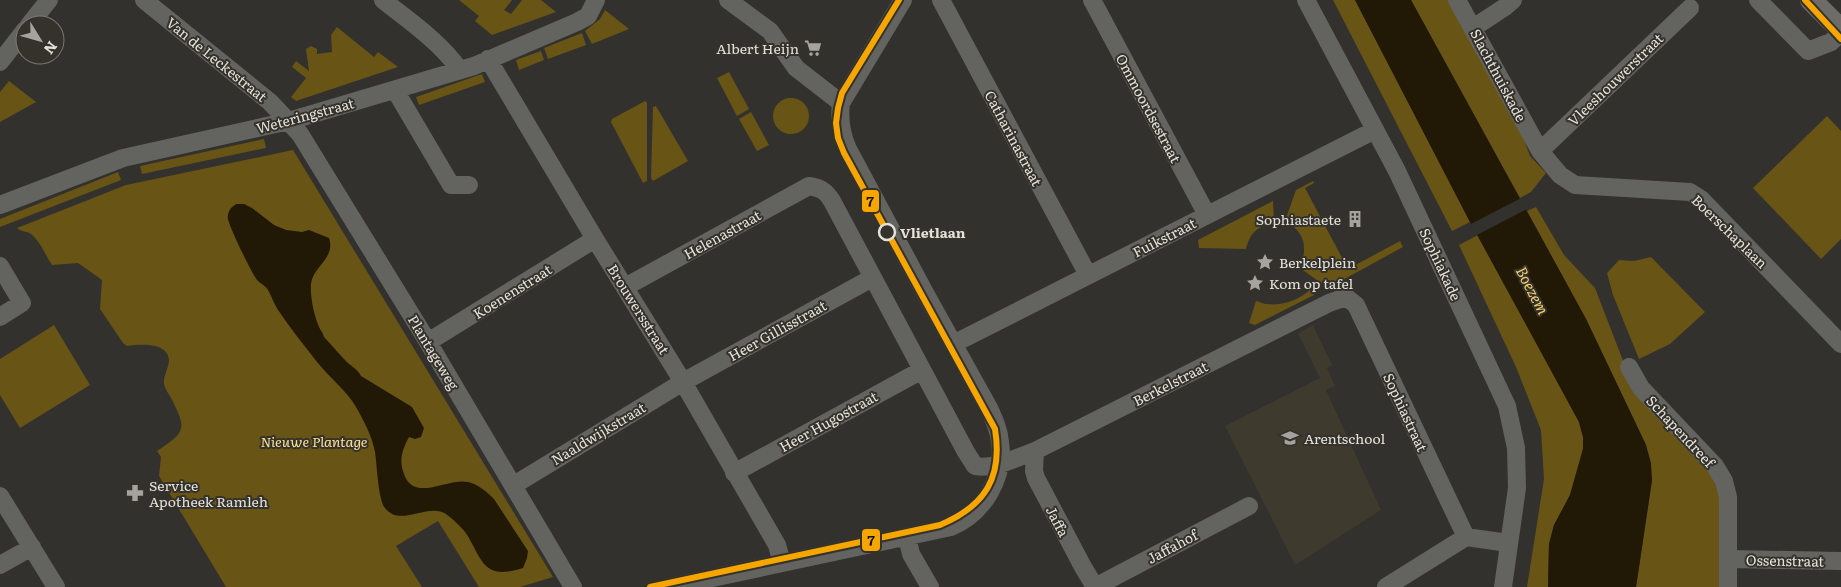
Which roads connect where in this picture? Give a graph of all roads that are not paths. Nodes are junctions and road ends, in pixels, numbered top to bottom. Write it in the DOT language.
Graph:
graph roads {
  1 [pos="49,0"];
  2 [pos="144,0"];
  3 [pos="383,0"];
  4 [pos="596,0"];
  5 [pos="728,0"];
  6 [pos="903,0"];
  7 [pos="940,0"];
  8 [pos="1092,0"];
  9 [pos="1306,0"];
  10 [pos="1458,0"];
  11 [pos="1513,0"];
  12 [pos="1758,0"];
  13 [pos="1810,0"];
  14 [pos="1690,8"];
  15 [pos="37,15"];
  16 [pos="1473,28"];
  17 [pos="1841,32"];
  18 [pos="15,43"];
  19 [pos="488,60"];
  20 [pos="0,62"];
  21 [pos="459,69"];
  22 [pos="395,90"];
  23 [pos="842,103"];
  24 [pos="289,121"];
  25 [pos="1375,130"];
  26 [pos="1540,151"];
  27 [pos="1560,174"];
  28 [pos="469,186"];
  29 [pos="0,205"];
  30 [pos="1207,215"];
  31 [pos="595,240"];
  32 [pos="0,266"];
  33 [pos="1088,275"];
  34 [pos="872,278"];
  35 [pos="624,286"];
  36 [pos="1338,299"];
  37 [pos="0,318"];
  38 [pos="428,342"];
  39 [pos="953,344"];
  40 [pos="1841,344"];
  41 [pos="1629,368"];
  42 [pos="922,370"];
  43 [pos="683,382"];
  44 [pos="1035,451"];
  45 [pos="1000,464"];
  46 [pos="734,473"];
  47 [pos="514,485"];
  48 [pos="0,496"];
  49 [pos="1249,506"];
  50 [pos="907,537"];
  51 [pos="1466,537"];
  52 [pos="1508,543"];
  53 [pos="32,547"];
  54 [pos="1729,559"];
  55 [pos="1841,561"];
  56 [pos="782,563"];
  57 [pos="0,565"];
  58 [pos="56,587"];
  59 [pos="573,587"];
  60 [pos="670,587"];
  61 [pos="930,587"];
  62 [pos="1095,587"];
  63 [pos="1386,587"];
  64 [pos="1503,587"];
  65 [pos="1728,587"];
  1 -- 15 [label="street"];
  2 -- 24 [label="street, Van de Leckestraat"];
  3 -- 21 [label="street"];
  4 -- 19 [label="street, Weteringstraat"];
  5 -- 23 [label="street"];
  6 -- 23 [label="street"];
  7 -- 33 [label="street, Catharinastraat"];
  8 -- 30 [label="street, Ommoordsestraat"];
  9 -- 25 [label="street, Sophiakade"];
  10 -- 16 [label="street, Slachthuiskade"];
  11 -- 16 [label="street"];
  12 -- 17 [label="street"];
  13 -- 17 [label="main road"];
  14 -- 26 [label="street, Vleeshouwerstraat"];
  16 -- 26 [label="street, Slachthuiskade"];
  18 -- 20 [label="street"];
  19 -- 21 [label="street, Weteringstraat"];
  19 -- 31 [label="street, Brouwersstraat"];
  21 -- 22 [label="street, Weteringstraat"];
  22 -- 24 [label="street, Weteringstraat"];
  22 -- 28 [label="street"];
  23 -- 39 [label="street"];
  24 -- 29 [label="street, Weteringstraat"];
  24 -- 38 [label="street, Plantageweg"];
  25 -- 30 [label="street, Fuikstraat"];
  25 -- 52 [label="street, Sophiakade"];
  26 -- 27 [label="street, Slachthuiskade"];
  27 -- 40 [label="street, Boerschaplaan"];
  30 -- 33 [label="street, Fuikstraat"];
  31 -- 35 [label="street, Brouwersstraat"];
  31 -- 38 [label="street, Koenenstraat"];
  32 -- 37 [label="street"];
  33 -- 39 [label="street, Fuikstraat"];
  34 -- 35 [label="street, Helenastraat"];
  34 -- 42 [label="street"];
  34 -- 43 [label="street, Heer Gillisstraat"];
  35 -- 43 [label="street, Brouwersstraat"];
  36 -- 44 [label="street, Berkelstraat"];
  36 -- 51 [label="street, Sophiastraat"];
  38 -- 47 [label="street, Plantageweg"];
  39 -- 45 [label="street"];
  41 -- 54 [label="street, Schapendreef"];
  42 -- 45 [label="street"];
  42 -- 46 [label="street, Heer Hugostraat"];
  43 -- 46 [label="street, Brouwersstraat"];
  43 -- 47 [label="street, Naaldwijkstraat"];
  44 -- 45 [label="street, Berkelstraat"];
  44 -- 62 [label="street, Jaffa"];
  45 -- 50 [label="street"];
  46 -- 56 [label="street, Brouwersstraat"];
  47 -- 59 [label="street, Plantageweg"];
  48 -- 53 [label="street"];
  49 -- 62 [label="street, Jaffahof"];
  50 -- 56 [label="street"];
  50 -- 61 [label="street"];
  51 -- 52 [label="street"];
  51 -- 63 [label="street"];
  52 -- 64 [label="street, Sophiakade"];
  53 -- 57 [label="street"];
  53 -- 58 [label="street"];
  54 -- 55 [label="street, Ossenstraat"];
  54 -- 65 [label="street, Schapendreef"];
  56 -- 60 [label="street"];
}
